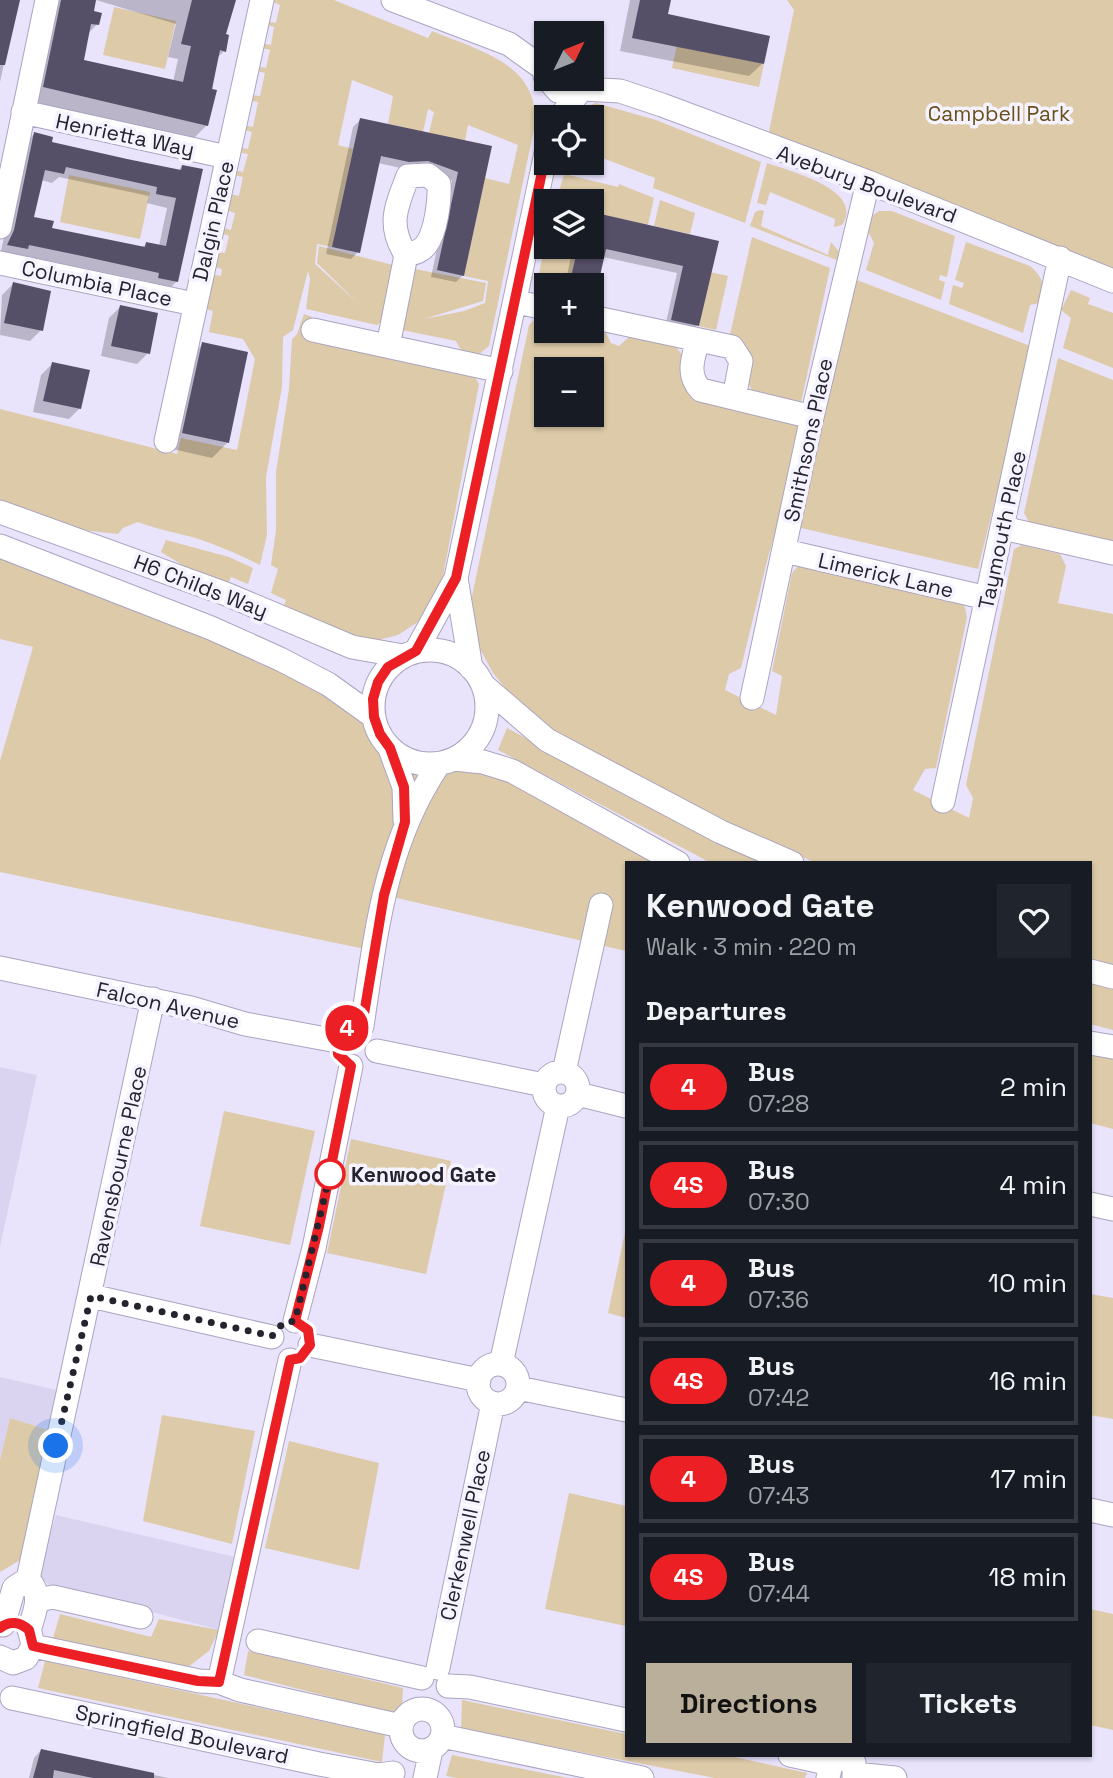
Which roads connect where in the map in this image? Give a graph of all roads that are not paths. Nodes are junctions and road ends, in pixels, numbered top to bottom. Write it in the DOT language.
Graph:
graph roads {
  1 [pos="47,0"];
  2 [pos="262,0"];
  3 [pos="393,0"];
  4 [pos="534,58"];
  5 [pos="604,74"];
  6 [pos="604,88"];
  7 [pos="580,91"];
  8 [pos="620,91"];
  9 [pos="569,105"];
  10 [pos="14,119"];
  11 [pos="227,157"];
  12 [pos="542,175"];
  13 [pos="868,182"];
  14 [pos="0,227"];
  15 [pos="406,255"];
  16 [pos="1060,258"];
  17 [pos="0,263"];
  18 [pos="1113,281"];
  19 [pos="516,302"];
  20 [pos="194,304"];
  21 [pos="534,306"];
  22 [pos="604,320"];
  23 [pos="313,330"];
  24 [pos="698,340"];
  25 [pos="387,346"];
  26 [pos="501,371"];
  27 [pos="734,398"];
  28 [pos="812,417"];
  29 [pos="166,442"];
  30 [pos="0,512"];
  31 [pos="1003,528"];
  32 [pos="0,546"];
  33 [pos="785,551"];
  34 [pos="1113,553"];
  35 [pos="456,578"];
  36 [pos="987,598"];
  37 [pos="410,654"];
  38 [pos="477,676"];
  39 [pos="752,698"];
  40 [pos="374,717"];
  41 [pos="390,748"];
  42 [pos="446,761"];
  43 [pos="943,801"];
  44 [pos="405,822"];
  45 [pos="674,861"];
  46 [pos="788,861"];
  47 [pos="601,905"];
  48 [pos="0,968"];
  49 [pos="1092,972"];
  50 [pos="1113,977"];
  51 [pos="153,999"];
  52 [pos="362,1026"];
  53 [pos="337,1041"];
  54 [pos="1092,1043"];
  55 [pos="1113,1047"];
  56 [pos="377,1051"];
  57 [pos="351,1066"];
  58 [pos="564,1072"];
  59 [pos="544,1085"];
  60 [pos="578,1094"];
  61 [pos="558,1106"];
  62 [pos="625,1106"];
  63 [pos="1092,1204"];
  64 [pos="1113,1209"];
  65 [pos="91,1296"];
  66 [pos="295,1321"];
  67 [pos="272,1336"];
  68 [pos="310,1345"];
  69 [pos="290,1360"];
  70 [pos="501,1364"];
  71 [pos="479,1380"];
  72 [pos="518,1388"];
  73 [pos="493,1403"];
  74 [pos="625,1410"];
  75 [pos="1092,1510"];
  76 [pos="1113,1515"];
  77 [pos="28,1579"];
  78 [pos="38,1600"];
  79 [pos="141,1617"];
  80 [pos="1,1627"];
  81 [pos="258,1642"];
  82 [pos="30,1645"];
  83 [pos="0,1657"];
  84 [pos="436,1677"];
  85 [pos="219,1682"];
  86 [pos="3,1704"];
  87 [pos="625,1720"];
  88 [pos="405,1725"];
  89 [pos="438,1736"];
  90 [pos="795,1757"];
  91 [pos="844,1757"];
  92 [pos="848,1757"];
  93 [pos="829,1771"];
  94 [pos="394,1776"];
  95 [pos="855,1776"];
  96 [pos="425,1778"];
  97 [pos="642,1778"];
  98 [pos="895,1778"];
  1 -- 10 [label="street"];
  2 -- 11 [label="street, Dalgin Place"];
  3 -- 4 [label="street"];
  5 -- 8 [label="street, Avebury Boulevard"];
  6 -- 8 [label="street, Avebury Boulevard"];
  7 -- 9 [label="street"];
  8 -- 13 [label="street, Avebury Boulevard"];
  10 -- 11 [label="street, Henrietta Way"];
  10 -- 14 [label="street"];
  11 -- 20 [label="street, Dalgin Place"];
  12 -- 19 [label="street"];
  13 -- 16 [label="street, Avebury Boulevard"];
  13 -- 28 [label="street, Smithsons Place"];
  15 -- 25 [label="street"];
  16 -- 18 [label="street, Avebury Boulevard"];
  16 -- 31 [label="street, Taymouth Place"];
  17 -- 20 [label="street, Columbia Place"];
  19 -- 21 [label="street"];
  19 -- 26 [label="street"];
  20 -- 29 [label="street, Dalgin Place"];
  22 -- 24 [label="street"];
  23 -- 25 [label="street"];
  24 -- 27 [label="street"];
  24 -- 27 [label="street"];
  25 -- 26 [label="street"];
  26 -- 35 [label="street"];
  27 -- 28 [label="street"];
  28 -- 33 [label="street, Smithsons Place"];
  30 -- 37 [label="street, H6 Childs Way"];
  31 -- 34 [label="street"];
  31 -- 36 [label="street, Taymouth Place"];
  32 -- 40 [label="street, H6 Childs Way"];
  33 -- 36 [label="street, Limerick Lane"];
  33 -- 39 [label="street, Smithsons Place"];
  35 -- 37 [label="street"];
  35 -- 38 [label="street"];
  36 -- 43 [label="street, Taymouth Place"];
  37 -- 38 [label="street"];
  37 -- 40 [label="street"];
  38 -- 42 [label="street"];
  38 -- 46 [label="street"];
  40 -- 41 [label="street"];
  41 -- 42 [label="street"];
  41 -- 44 [label="street"];
  42 -- 44 [label="street"];
  42 -- 45 [label="street"];
  44 -- 52 [label="street"];
  47 -- 58 [label="street"];
  48 -- 51 [label="street, Falcon Avenue"];
  49 -- 50 [label="street"];
  51 -- 53 [label="street, Falcon Avenue"];
  51 -- 65 [label="street, Ravensbourne Place"];
  52 -- 53 [label="street"];
  52 -- 56 [label="street"];
  53 -- 57 [label="street"];
  54 -- 55 [label="street"];
  56 -- 57 [label="street"];
  56 -- 59 [label="street"];
  57 -- 66 [label="street"];
  58 -- 59 [label="street"];
  58 -- 60 [label="street"];
  59 -- 61 [label="street"];
  60 -- 61 [label="street"];
  60 -- 62 [label="street"];
  61 -- 70 [label="street"];
  63 -- 64 [label="street"];
  65 -- 67 [label="street"];
  65 -- 77 [label="street, Ravensbourne Place"];
  66 -- 67 [label="street"];
  66 -- 68 [label="street"];
  67 -- 69 [label="street"];
  68 -- 69 [label="street"];
  68 -- 71 [label="street"];
  69 -- 85 [label="street"];
  70 -- 71 [label="street"];
  70 -- 72 [label="street"];
  71 -- 73 [label="street"];
  72 -- 73 [label="street"];
  72 -- 74 [label="street"];
  73 -- 84 [label="street, Clerkenwell Place"];
  75 -- 76 [label="street"];
  77 -- 78 [label="street"];
  77 -- 80 [label="street"];
  78 -- 79 [label="street"];
  78 -- 82 [label="street"];
  80 -- 82 [label="street"];
  81 -- 84 [label="street"];
  82 -- 83 [label="street"];
  82 -- 85 [label="street"];
  82 -- 86 [label="street"];
  84 -- 87 [label="street"];
  84 -- 88 [label="street"];
  84 -- 89 [label="street"];
  85 -- 88 [label="street"];
  86 -- 94 [label="street, Springfield Boulevard"];
  88 -- 89 [label="street"];
  88 -- 89 [label="street"];
  88 -- 94 [label="street"];
  89 -- 96 [label="street"];
  89 -- 97 [label="street"];
  90 -- 93 [label="street"];
  91 -- 93 [label="street"];
  92 -- 95 [label="street"];
  95 -- 98 [label="street"];
}
